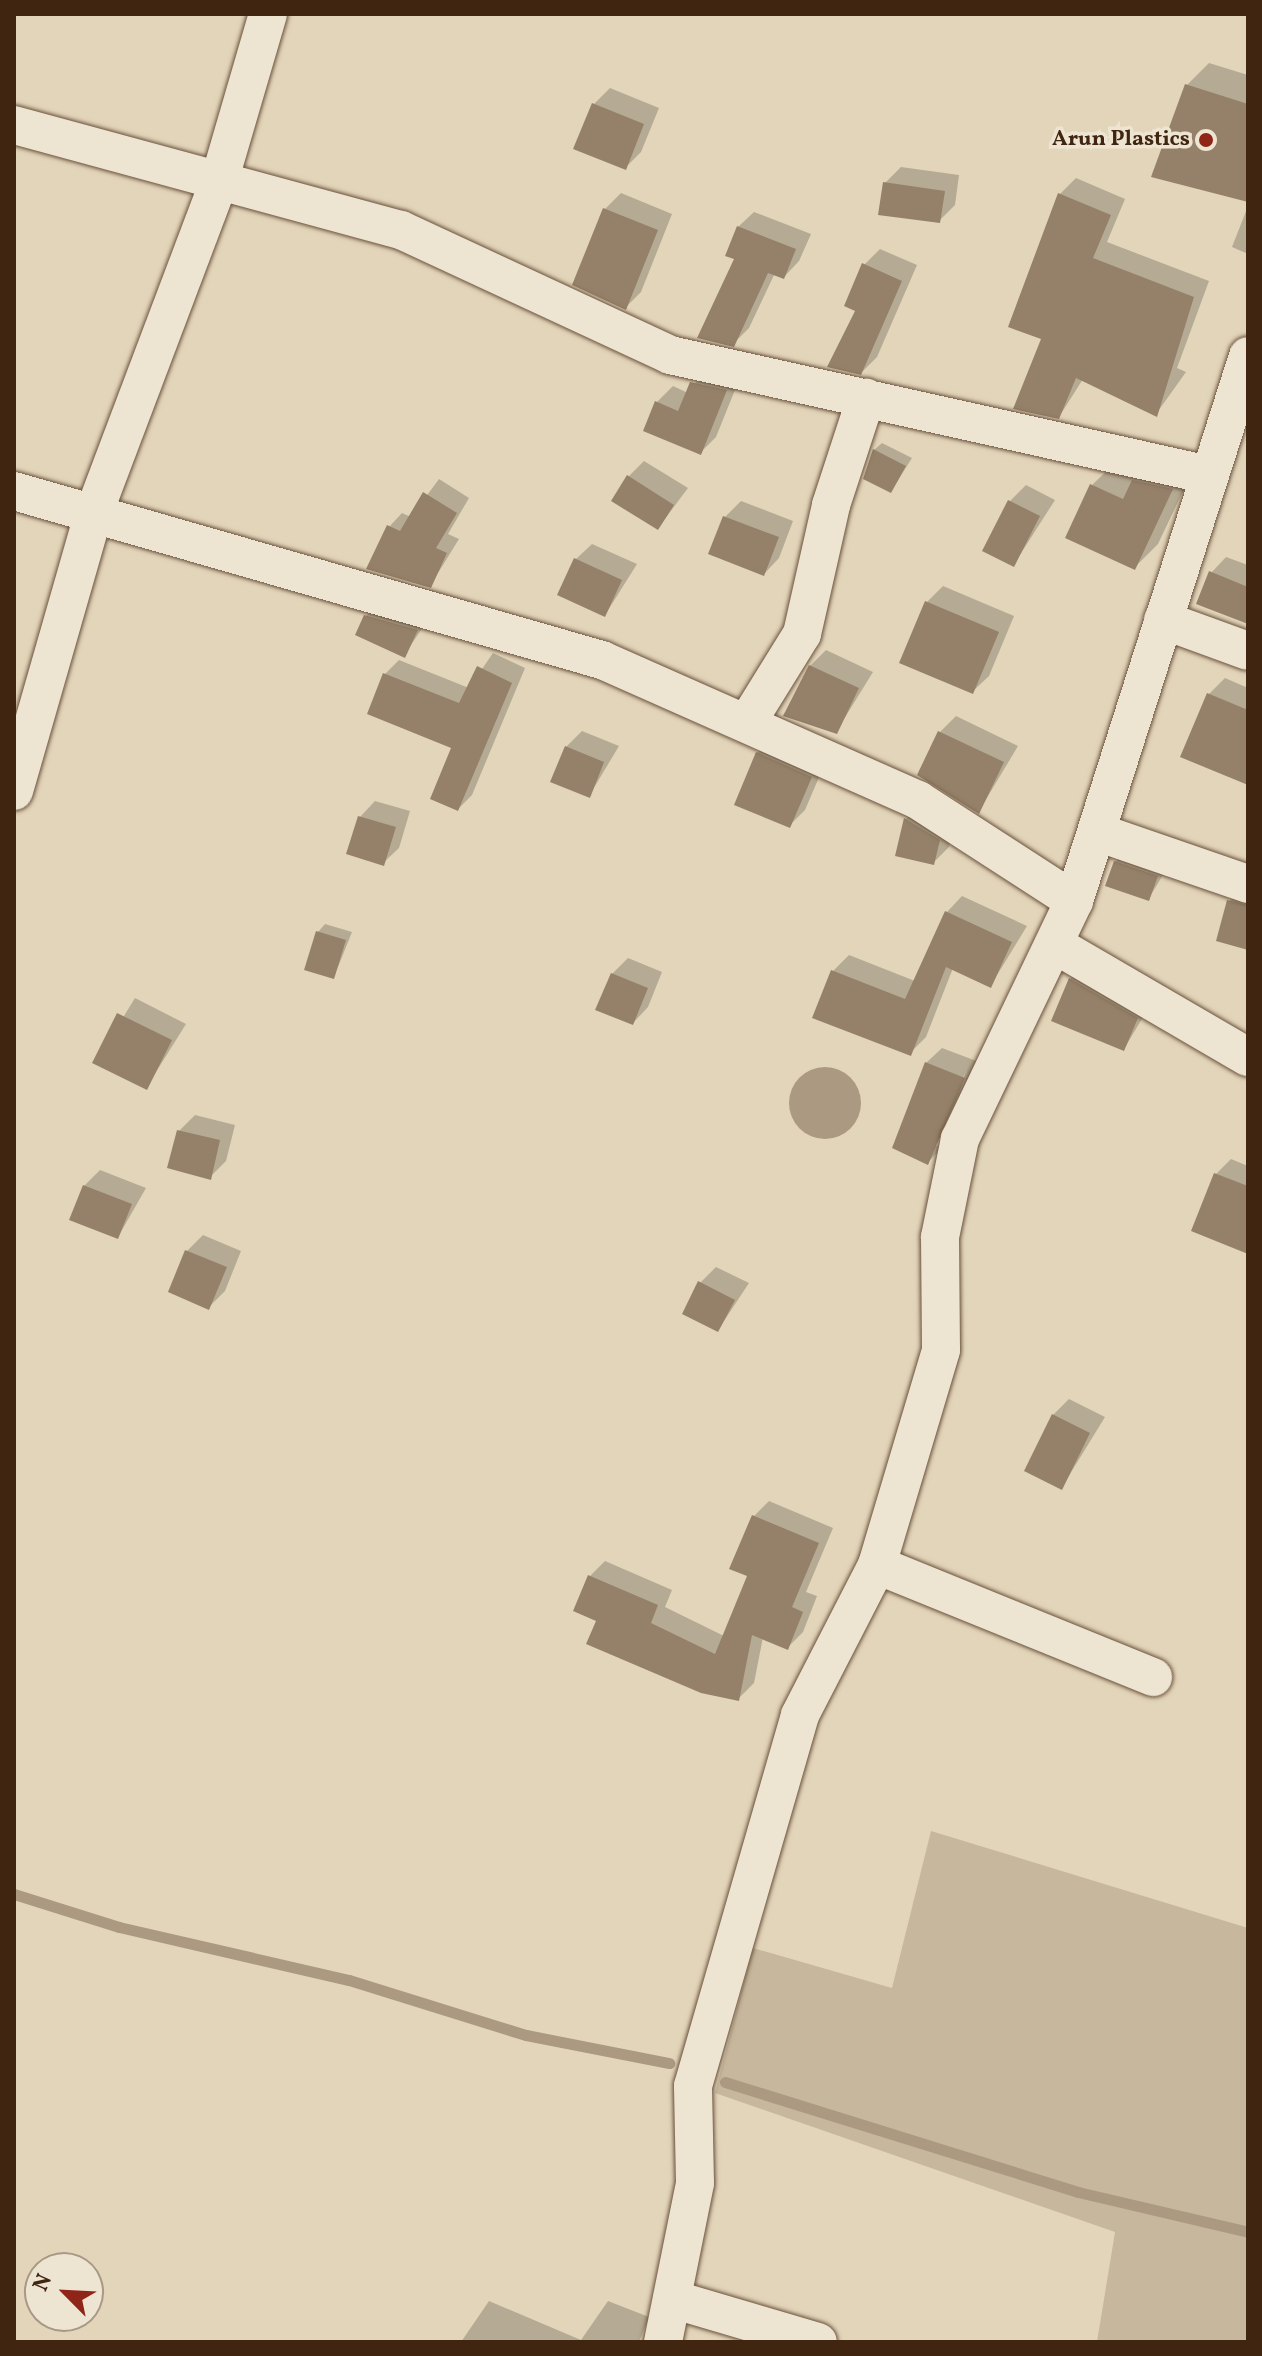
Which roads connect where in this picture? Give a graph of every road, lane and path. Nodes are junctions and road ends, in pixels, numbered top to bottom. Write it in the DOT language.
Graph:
graph roads {
  1 [pos="268,14"];
  2 [pos="14,125"];
  3 [pos="218,185"];
  4 [pos="1248,356"];
  5 [pos="866,398"];
  6 [pos="1209,475"];
  7 [pos="14,491"];
  8 [pos="93,515"];
  9 [pos="1163,620"];
  10 [pos="1248,651"];
  11 [pos="748,721"];
  12 [pos="14,791"];
  13 [pos="1097,832"];
  14 [pos="1248,884"];
  15 [pos="1074,901"];
  16 [pos="1057,946"];
  17 [pos="1248,1057"];
  18 [pos="877,1565"];
  19 [pos="1153,1677"];
  20 [pos="672,2299"];
  21 [pos="663,2342"];
  22 [pos="818,2342"];
  1 -- 3 [label="street"];
  2 -- 3 [label="street"];
  3 -- 5 [label="street"];
  3 -- 8 [label="street"];
  4 -- 6 [label="street"];
  5 -- 6 [label="street"];
  5 -- 11 [label="street"];
  6 -- 9 [label="street"];
  7 -- 8 [label="street"];
  8 -- 11 [label="street"];
  8 -- 12 [label="street"];
  9 -- 10 [label="street"];
  9 -- 13 [label="street"];
  11 -- 15 [label="street"];
  13 -- 14 [label="street"];
  13 -- 15 [label="street"];
  15 -- 16 [label="street"];
  16 -- 17 [label="street"];
  16 -- 18 [label="street"];
  18 -- 19 [label="street"];
  18 -- 20 [label="street"];
  20 -- 21 [label="street"];
  20 -- 22 [label="street"];
}
